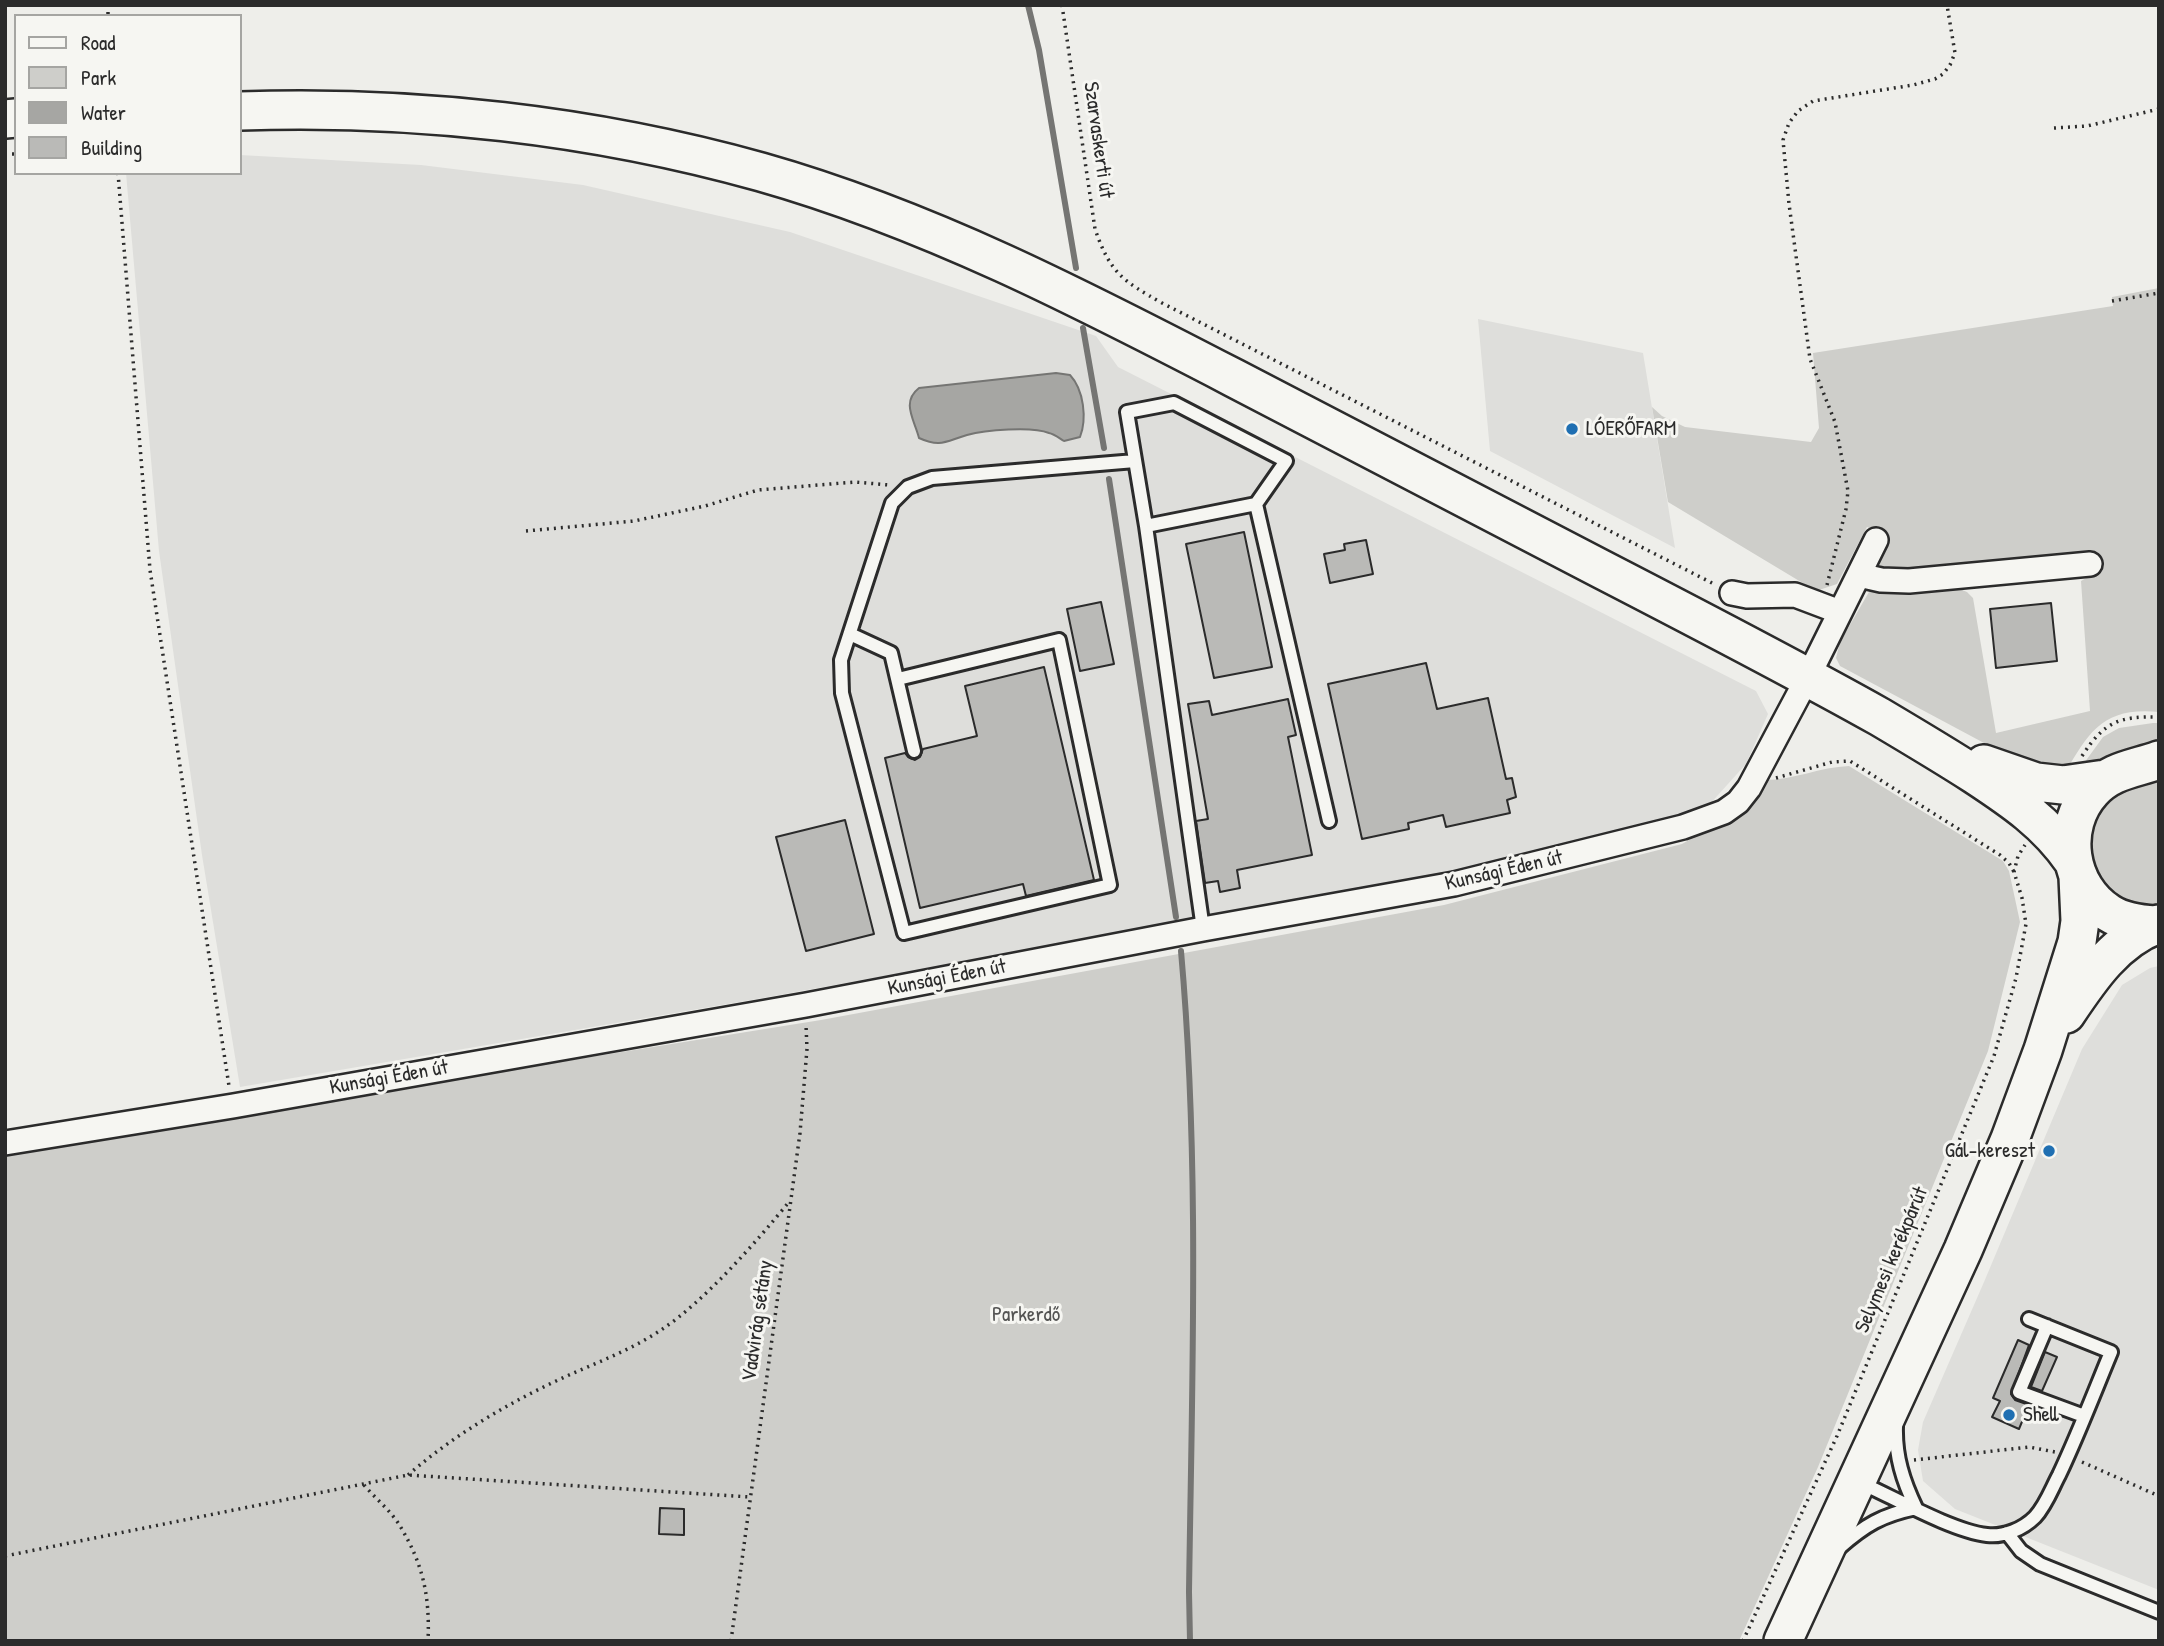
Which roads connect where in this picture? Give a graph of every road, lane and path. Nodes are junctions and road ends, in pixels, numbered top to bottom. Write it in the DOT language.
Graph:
graph roads {
  1 [pos="1062,5"];
  2 [pos="1947,5"];
  3 [pos="2159,109"];
  4 [pos="242,111"];
  5 [pos="2054,128"];
  6 [pos="118,175"];
  7 [pos="2159,293"];
  8 [pos="2112,300"];
  9 [pos="1135,461"];
  10 [pos="908,487"];
  11 [pos="1256,504"];
  12 [pos="1146,526"];
  13 [pos="526,531"];
  14 [pos="1876,540"];
  15 [pos="2090,564"];
  16 [pos="1859,575"];
  17 [pos="1732,593"];
  18 [pos="1832,609"];
  19 [pos="850,634"];
  20 [pos="1808,677"];
  21 [pos="898,679"];
  22 [pos="2159,717"];
  23 [pos="1930,746"];
  24 [pos="914,751"];
  25 [pos="2155,762"];
  26 [pos="1757,774"];
  27 [pos="2105,779"];
  28 [pos="2063,785"];
  29 [pos="1329,821"];
  30 [pos="2040,822"];
  31 [pos="2076,869"];
  32 [pos="2014,872"];
  33 [pos="2157,925"];
  34 [pos="1203,929"];
  35 [pos="806,1005"];
  36 [pos="2043,1050"];
  37 [pos="233,1106"];
  38 [pos="5,1143"];
  39 [pos="791,1201"];
  40 [pos="2029,1319"];
  41 [pos="2047,1326"];
  42 [pos="2084,1416"];
  43 [pos="1837,1436"];
  44 [pos="2068,1456"];
  45 [pos="1874,1464"];
  46 [pos="408,1475"];
  47 [pos="363,1485"];
  48 [pos="2159,1496"];
  49 [pos="750,1497"];
  50 [pos="1916,1508"];
  51 [pos="2007,1533"];
  52 [pos="5,1556"];
  53 [pos="1815,1569"];
  54 [pos="2159,1612"];
  55 [pos="428,1641"];
  56 [pos="731,1641"];
  57 [pos="1743,1641"];
  58 [pos="1783,1641"];
  1 -- 17 [label="path, Szarvaskerti út"];
  2 -- 18 [label="path"];
  3 -- 5 [label="path"];
  4 -- 20 [label="main road"];
  6 -- 37 [label="path"];
  7 -- 8 [label="path"];
  9 -- 10 [label="lane"];
  9 -- 11 [label="lane"];
  9 -- 12 [label="lane"];
  10 -- 13 [label="path"];
  10 -- 19 [label="lane"];
  11 -- 12 [label="lane"];
  11 -- 29 [label="lane"];
  12 -- 34 [label="lane"];
  14 -- 16 [label="street, Kunsági Éden út"];
  15 -- 16 [label="street"];
  16 -- 18 [label="street, Kunsági Éden út"];
  17 -- 18 [label="street"];
  18 -- 20 [label="street, Kunsági Éden út"];
  19 -- 21 [label="lane"];
  19 -- 21 [label="lane"];
  20 -- 23 [label="main road"];
  20 -- 26 [label="street, Kunsági Éden út"];
  21 -- 24 [label="lane"];
  22 -- 28 [label="path"];
  23 -- 28 [label="main road"];
  23 -- 30 [label="main road"];
  25 -- 27 [label="main road"];
  26 -- 32 [label="path"];
  26 -- 34 [label="street, Kunsági Éden út"];
  27 -- 28 [label="main road"];
  27 -- 31 [label="main road"];
  30 -- 31 [label="main road"];
  30 -- 32 [label="path"];
  31 -- 33 [label="main road"];
  31 -- 36 [label="main road"];
  32 -- 43 [label="path, Selymesi kerékpárút"];
  33 -- 36 [label="main road"];
  34 -- 35 [label="street, Kunsági Éden út"];
  35 -- 37 [label="street, Kunsági Éden út"];
  35 -- 39 [label="path, Vadvirág sétány"];
  36 -- 45 [label="main road"];
  37 -- 38 [label="street, Kunsági Éden út"];
  39 -- 46 [label="path"];
  39 -- 49 [label="path, Vadvirág sétány"];
  40 -- 41 [label="lane"];
  41 -- 42 [label="lane"];
  41 -- 42 [label="lane"];
  42 -- 44 [label="lane"];
  43 -- 45 [label="path"];
  43 -- 57 [label="path, Selymesi kerékpárút"];
  44 -- 45 [label="path"];
  44 -- 48 [label="path"];
  44 -- 51 [label="lane"];
  45 -- 50 [label="lane"];
  45 -- 50 [label="lane"];
  45 -- 53 [label="main road"];
  46 -- 47 [label="path"];
  46 -- 49 [label="path"];
  47 -- 52 [label="path"];
  47 -- 55 [label="path"];
  49 -- 56 [label="path, Vadvirág sétány"];
  50 -- 51 [label="lane"];
  50 -- 53 [label="lane"];
  51 -- 54 [label="lane"];
  53 -- 58 [label="main road"];
}
